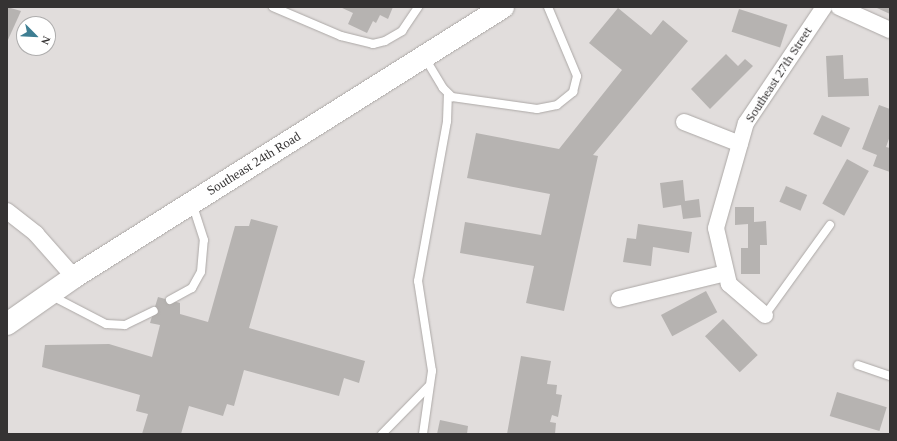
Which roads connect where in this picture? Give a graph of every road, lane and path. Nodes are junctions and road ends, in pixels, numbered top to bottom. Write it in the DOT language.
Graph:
graph roads {
  1 [pos="273,7"];
  2 [pos="418,7"];
  3 [pos="548,7"];
  4 [pos="824,7"];
  5 [pos="839,7"];
  6 [pos="491,10"];
  7 [pos="890,30"];
  8 [pos="424,57"];
  9 [pos="448,95"];
  10 [pos="684,122"];
  11 [pos="740,144"];
  12 [pos="191,203"];
  13 [pos="7,211"];
  14 [pos="830,225"];
  15 [pos="726,273"];
  16 [pos="74,277"];
  17 [pos="49,295"];
  18 [pos="619,299"];
  19 [pos="170,300"];
  20 [pos="154,311"];
  21 [pos="765,315"];
  22 [pos="7,324"];
  23 [pos="858,364"];
  24 [pos="890,376"];
  25 [pos="429,386"];
  26 [pos="382,434"];
  27 [pos="422,434"];
  1 -- 2 [label="lane"];
  3 -- 9 [label="lane"];
  4 -- 11 [label="street, Southeast 27th Street"];
  5 -- 7 [label="street"];
  6 -- 8 [label="street, Southeast 24th Road"];
  8 -- 9 [label="lane"];
  8 -- 12 [label="street, Southeast 24th Road"];
  9 -- 25 [label="lane"];
  10 -- 11 [label="street"];
  11 -- 15 [label="street, Southeast 27th Street"];
  12 -- 16 [label="street, Southeast 24th Road"];
  12 -- 19 [label="lane"];
  13 -- 16 [label="street"];
  14 -- 21 [label="lane"];
  15 -- 18 [label="street"];
  15 -- 21 [label="street, Southeast 27th Street"];
  16 -- 17 [label="street, Southeast 24th Road"];
  17 -- 20 [label="lane"];
  17 -- 22 [label="street, Southeast 24th Road"];
  23 -- 24 [label="lane"];
  25 -- 26 [label="lane"];
  25 -- 27 [label="lane"];
}
